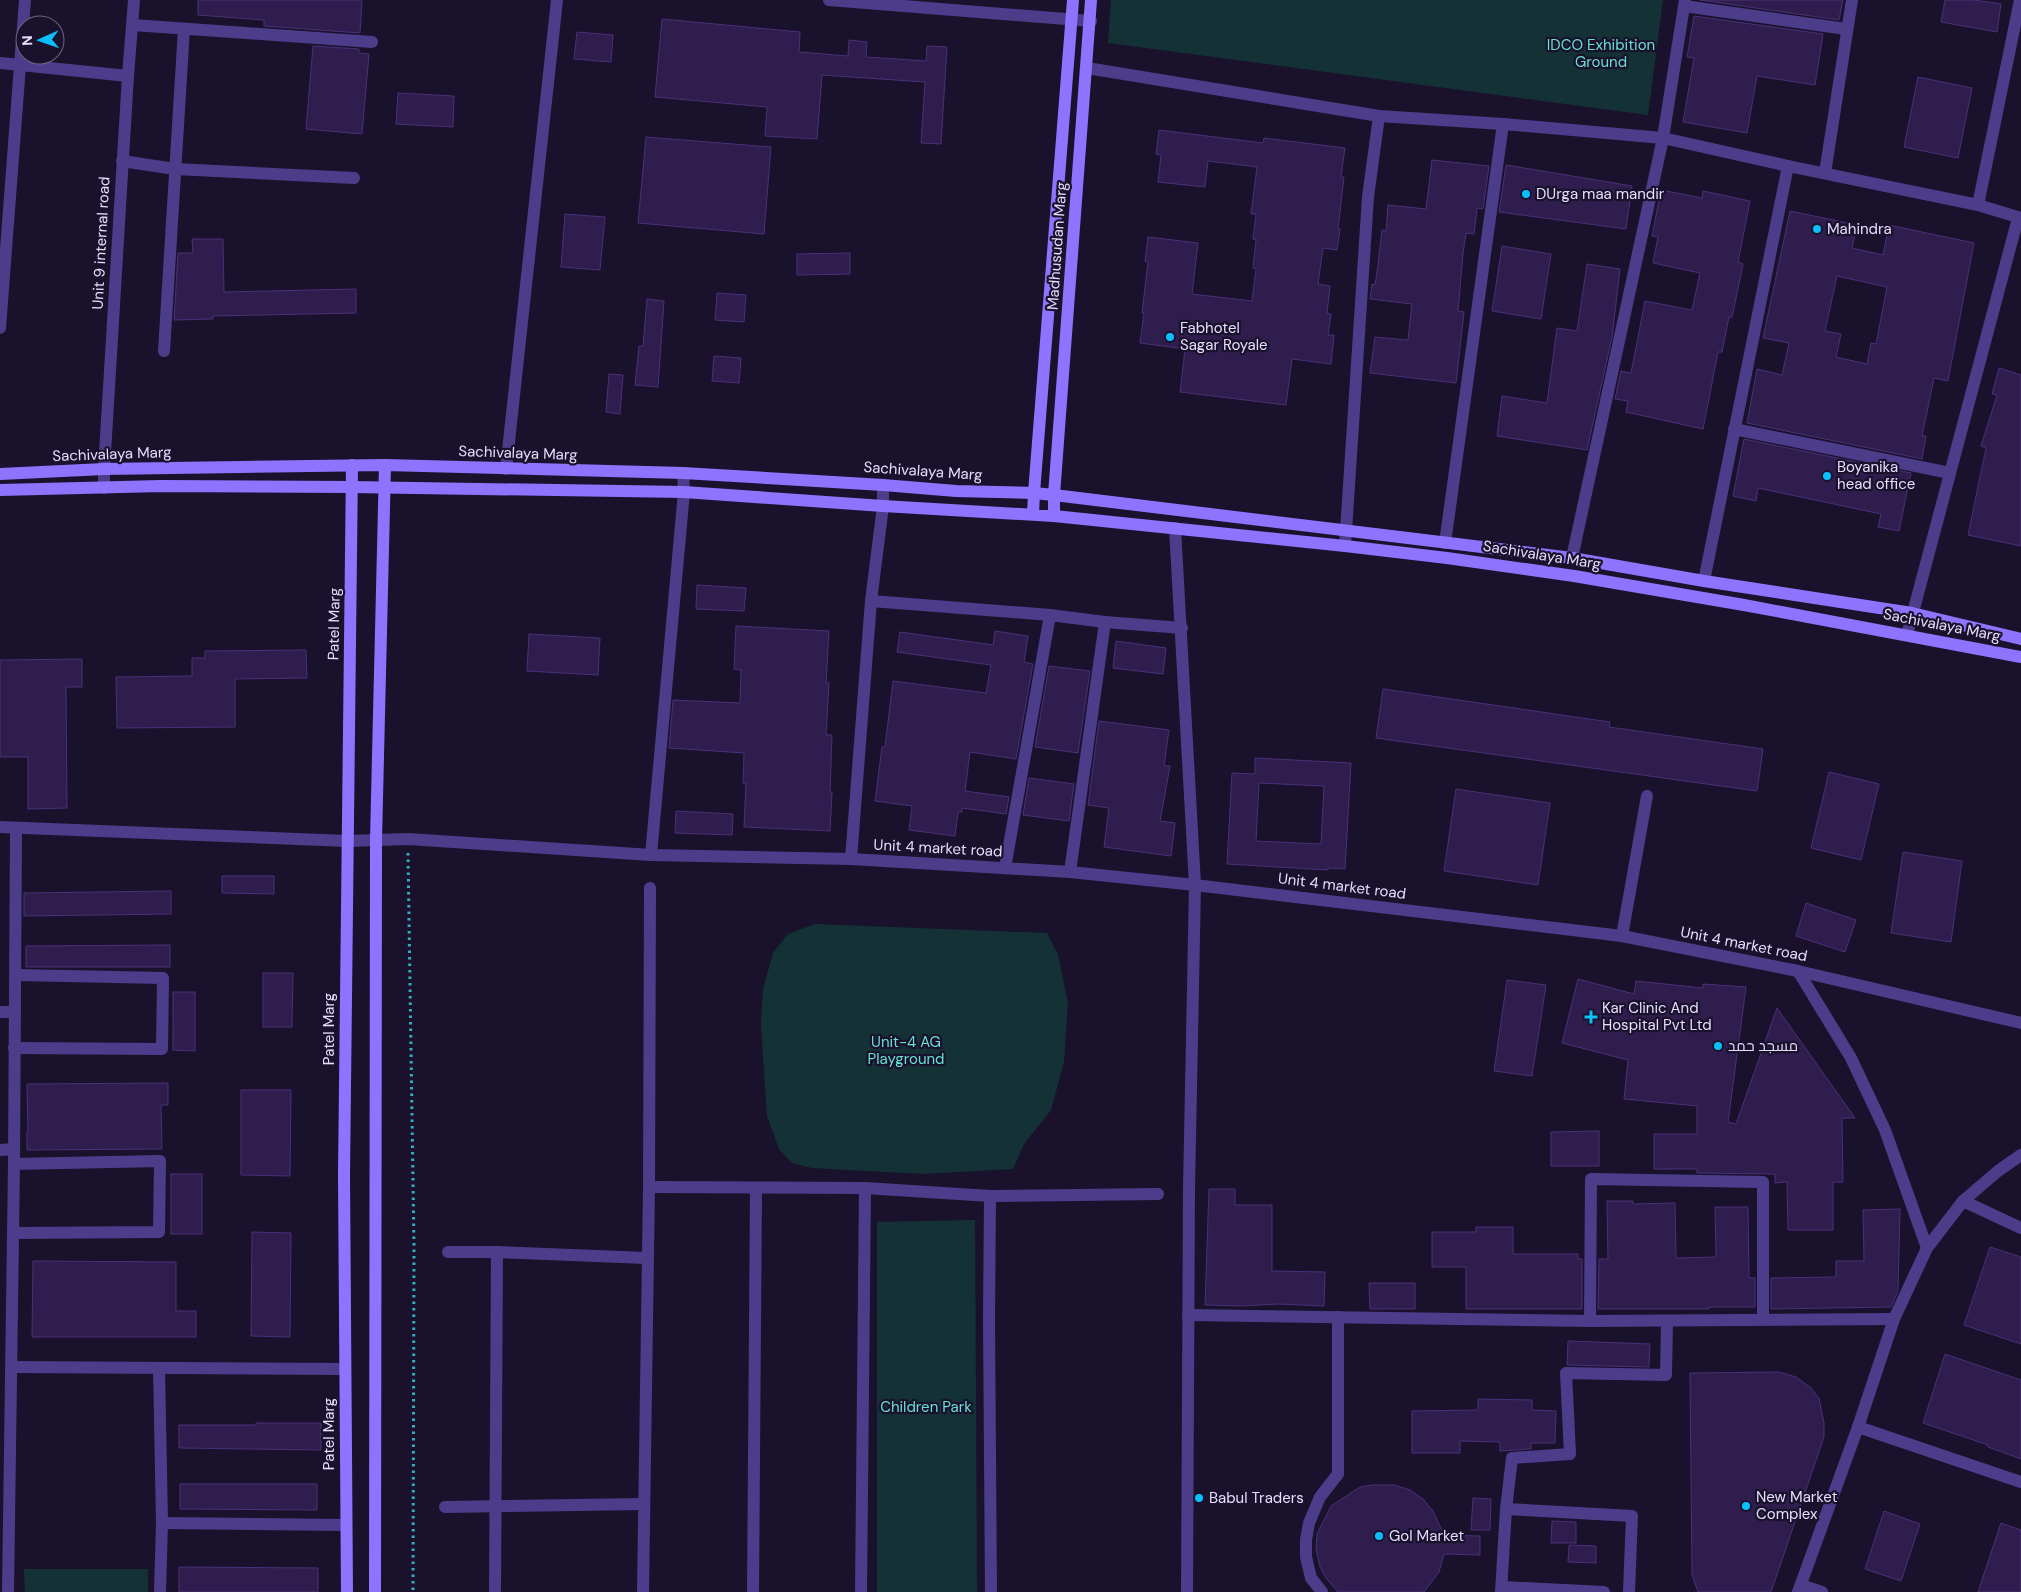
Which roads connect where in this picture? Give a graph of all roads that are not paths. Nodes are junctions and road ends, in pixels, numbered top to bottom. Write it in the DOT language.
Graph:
graph roads {
  1 [pos="25,0"];
  2 [pos="134,0"];
  3 [pos="557,0"];
  4 [pos="830,0"];
  5 [pos="1073,0"];
  6 [pos="1091,0"];
  7 [pos="1852,0"];
  8 [pos="2020,0"];
  9 [pos="1685,3"];
  10 [pos="24,15"];
  11 [pos="1072,21"];
  12 [pos="1091,21"];
  13 [pos="133,25"];
  14 [pos="184,29"];
  15 [pos="1846,29"];
  16 [pos="372,42"];
  17 [pos="0,64"];
  18 [pos="15,65"];
  19 [pos="20,65"];
  20 [pos="1087,68"];
  21 [pos="128,76"];
  22 [pos="1379,116"];
  23 [pos="1503,124"];
  24 [pos="1663,138"];
  25 [pos="122,161"];
  26 [pos="1788,166"];
  27 [pos="175,168"];
  28 [pos="1825,172"];
  29 [pos="354,178"];
  30 [pos="1978,205"];
  31 [pos="2020,218"];
  32 [pos="0,328"];
  33 [pos="164,351"];
  34 [pos="1734,429"];
  35 [pos="385,465"];
  36 [pos="352,466"];
  37 [pos="104,469"];
  38 [pos="506,469"];
  39 [pos="683,473"];
  40 [pos="1950,473"];
  41 [pos="0,474"];
  42 [pos="883,485"];
  43 [pos="352,487"];
  44 [pos="384,487"];
  45 [pos="104,488"];
  46 [pos="0,490"];
  47 [pos="684,492"];
  48 [pos="1034,494"];
  49 [pos="1054,495"];
  50 [pos="883,506"];
  51 [pos="1033,514"];
  52 [pos="1054,516"];
  53 [pos="1175,528"];
  54 [pos="1346,530"];
  55 [pos="1445,543"];
  56 [pos="1345,546"];
  57 [pos="1572,558"];
  58 [pos="1704,581"];
  59 [pos="871,601"];
  60 [pos="1912,613"];
  61 [pos="1050,615"];
  62 [pos="1105,622"];
  63 [pos="1182,628"];
  64 [pos="1907,635"];
  65 [pos="2021,639"];
  66 [pos="2021,657"];
  67 [pos="1647,796"];
  68 [pos="0,827"];
  69 [pos="16,828"];
  70 [pos="376,840"];
  71 [pos="347,841"];
  72 [pos="650,855"];
  73 [pos="851,859"];
  74 [pos="1005,868"];
  75 [pos="1070,872"];
  76 [pos="1195,885"];
  77 [pos="650,888"];
  78 [pos="1622,936"];
  79 [pos="1798,971"];
  80 [pos="16,975"];
  81 [pos="0,1012"];
  82 [pos="15,1012"];
  83 [pos="2021,1023"];
  84 [pos="14,1048"];
  85 [pos="14,1149"];
  86 [pos="0,1150"];
  87 [pos="2021,1155"];
  88 [pos="14,1164"];
  89 [pos="649,1188"];
  90 [pos="756,1188"];
  91 [pos="865,1188"];
  92 [pos="1158,1194"];
  93 [pos="990,1196"];
  94 [pos="1963,1201"];
  95 [pos="2021,1228"];
  96 [pos="14,1233"];
  97 [pos="1927,1248"];
  98 [pos="448,1252"];
  99 [pos="497,1252"];
  100 [pos="647,1258"];
  101 [pos="6,1284"];
  102 [pos="1188,1315"];
  103 [pos="1338,1317"];
  104 [pos="1764,1319"];
  105 [pos="1894,1319"];
  106 [pos="1667,1320"];
  107 [pos="1590,1321"];
  108 [pos="12,1367"];
  109 [pos="159,1368"];
  110 [pos="344,1370"];
  111 [pos="1858,1427"];
  112 [pos="5,1450"];
  113 [pos="2021,1482"];
  114 [pos="644,1504"];
  115 [pos="446,1507"];
  116 [pos="495,1507"];
  117 [pos="1506,1509"];
  118 [pos="162,1523"];
  119 [pos="345,1525"];
  120 [pos="1799,1588"];
  121 [pos="1502,1590"];
  122 [pos="8,1592"];
  123 [pos="160,1592"];
  124 [pos="346,1592"];
  125 [pos="375,1592"];
  126 [pos="495,1592"];
  127 [pos="643,1592"];
  128 [pos="753,1592"];
  129 [pos="861,1592"];
  130 [pos="991,1592"];
  131 [pos="1187,1592"];
  132 [pos="1322,1592"];
  133 [pos="1604,1592"];
  134 [pos="1629,1592"];
  135 [pos="1822,1592"];
  1 -- 10 [label="street"];
  2 -- 13 [label="street, Unit 9 internal road"];
  3 -- 38 [label="street"];
  4 -- 11 [label="street"];
  5 -- 11 [label="street, Madhusudan Marg"];
  6 -- 12 [label="street, Madhusudan Marg"];
  7 -- 15 [label="street"];
  8 -- 30 [label="street"];
  9 -- 15 [label="street"];
  9 -- 24 [label="street"];
  11 -- 12 [label="street"];
  11 -- 48 [label="street, Madhusudan Marg"];
  12 -- 20 [label="street, Madhusudan Marg"];
  13 -- 14 [label="street"];
  13 -- 21 [label="street, Unit 9 internal road"];
  14 -- 16 [label="street"];
  14 -- 27 [label="street"];
  15 -- 28 [label="street"];
  17 -- 18 [label="street"];
  19 -- 21 [label="street"];
  19 -- 32 [label="street"];
  20 -- 22 [label="street"];
  20 -- 49 [label="street, Madhusudan Marg"];
  21 -- 25 [label="street, Unit 9 internal road"];
  22 -- 23 [label="street"];
  22 -- 54 [label="street"];
  23 -- 24 [label="street"];
  23 -- 55 [label="street"];
  24 -- 26 [label="street"];
  24 -- 57 [label="street"];
  25 -- 27 [label="street"];
  25 -- 37 [label="street, Unit 9 internal road"];
  26 -- 28 [label="street"];
  26 -- 34 [label="street"];
  27 -- 29 [label="street"];
  27 -- 33 [label="street"];
  28 -- 30 [label="street"];
  30 -- 31 [label="street"];
  31 -- 40 [label="street"];
  34 -- 40 [label="street"];
  34 -- 58 [label="street"];
  35 -- 36 [label="street, Sachivalaya Marg"];
  35 -- 38 [label="street, Sachivalaya Marg"];
  35 -- 44 [label="street"];
  36 -- 37 [label="street, Sachivalaya Marg"];
  36 -- 43 [label="street, Patel Marg"];
  37 -- 41 [label="street, Sachivalaya Marg"];
  37 -- 45 [label="street, Unit 9 internal road"];
  38 -- 39 [label="street, Sachivalaya Marg"];
  39 -- 42 [label="street, Sachivalaya Marg"];
  39 -- 47 [label="street"];
  40 -- 60 [label="street"];
  42 -- 48 [label="street, Sachivalaya Marg"];
  42 -- 50 [label="street"];
  43 -- 44 [label="street"];
  43 -- 45 [label="street"];
  43 -- 71 [label="street, Patel Marg"];
  44 -- 47 [label="street"];
  44 -- 70 [label="street"];
  45 -- 46 [label="street"];
  47 -- 50 [label="street"];
  47 -- 72 [label="street"];
  48 -- 49 [label="street, Sachivalaya Marg"];
  48 -- 51 [label="street, Madhusudan Marg"];
  49 -- 52 [label="street, Madhusudan Marg"];
  49 -- 54 [label="street, Sachivalaya Marg"];
  50 -- 51 [label="street"];
  50 -- 59 [label="street"];
  51 -- 52 [label="street, Sachivalaya Marg"];
  52 -- 53 [label="street, Sachivalaya Marg"];
  53 -- 56 [label="street, Sachivalaya Marg"];
  53 -- 63 [label="street"];
  54 -- 55 [label="street, Sachivalaya Marg"];
  54 -- 56 [label="street"];
  55 -- 57 [label="street, Sachivalaya Marg"];
  56 -- 64 [label="street, Sachivalaya Marg"];
  57 -- 58 [label="street, Sachivalaya Marg"];
  58 -- 60 [label="street, Sachivalaya Marg"];
  59 -- 61 [label="street"];
  59 -- 73 [label="street"];
  60 -- 64 [label="street"];
  60 -- 65 [label="street, Sachivalaya Marg"];
  61 -- 62 [label="street"];
  61 -- 74 [label="street"];
  62 -- 63 [label="street"];
  62 -- 75 [label="street"];
  63 -- 76 [label="street"];
  64 -- 66 [label="street, Sachivalaya Marg"];
  67 -- 78 [label="street"];
  68 -- 69 [label="street, Unit 4 market road"];
  69 -- 71 [label="street, Unit 4 market road"];
  69 -- 80 [label="street"];
  70 -- 71 [label="street, Unit 4 market road"];
  70 -- 72 [label="street, Unit 4 market road"];
  70 -- 125 [label="street"];
  71 -- 110 [label="street, Patel Marg"];
  72 -- 73 [label="street, Unit 4 market road"];
  73 -- 74 [label="street, Unit 4 market road"];
  74 -- 75 [label="street, Unit 4 market road"];
  75 -- 76 [label="street, Unit 4 market road"];
  76 -- 78 [label="street, Unit 4 market road"];
  76 -- 102 [label="street"];
  77 -- 89 [label="street"];
  78 -- 79 [label="street, Unit 4 market road"];
  79 -- 83 [label="street, Unit 4 market road"];
  79 -- 97 [label="street"];
  80 -- 82 [label="street"];
  80 -- 84 [label="street"];
  81 -- 82 [label="street"];
  82 -- 84 [label="street"];
  84 -- 85 [label="street"];
  85 -- 86 [label="street"];
  85 -- 88 [label="street"];
  87 -- 94 [label="street"];
  88 -- 96 [label="street"];
  88 -- 96 [label="street"];
  89 -- 90 [label="street"];
  89 -- 100 [label="street"];
  90 -- 91 [label="street"];
  90 -- 128 [label="street"];
  91 -- 93 [label="street"];
  91 -- 129 [label="street"];
  92 -- 93 [label="street"];
  93 -- 130 [label="street"];
  94 -- 95 [label="street"];
  94 -- 97 [label="street"];
  96 -- 101 [label="street"];
  97 -- 105 [label="street"];
  98 -- 99 [label="street"];
  99 -- 100 [label="street"];
  99 -- 116 [label="street"];
  100 -- 114 [label="street"];
  101 -- 108 [label="street"];
  102 -- 103 [label="street"];
  102 -- 131 [label="street"];
  103 -- 107 [label="street"];
  103 -- 132 [label="street"];
  104 -- 105 [label="street"];
  104 -- 106 [label="street"];
  104 -- 107 [label="street"];
  105 -- 111 [label="street"];
  106 -- 107 [label="street"];
  106 -- 117 [label="street"];
  108 -- 109 [label="street"];
  108 -- 112 [label="street"];
  109 -- 110 [label="street"];
  109 -- 118 [label="street"];
  110 -- 119 [label="street, Patel Marg"];
  111 -- 113 [label="street"];
  111 -- 120 [label="street"];
  112 -- 122 [label="street"];
  114 -- 116 [label="street"];
  114 -- 127 [label="street"];
  115 -- 116 [label="street"];
  116 -- 126 [label="street"];
  117 -- 121 [label="street"];
  117 -- 134 [label="street"];
  118 -- 119 [label="street"];
  118 -- 123 [label="street"];
  119 -- 124 [label="street, Patel Marg"];
  120 -- 135 [label="street"];
  121 -- 133 [label="street"];
}
